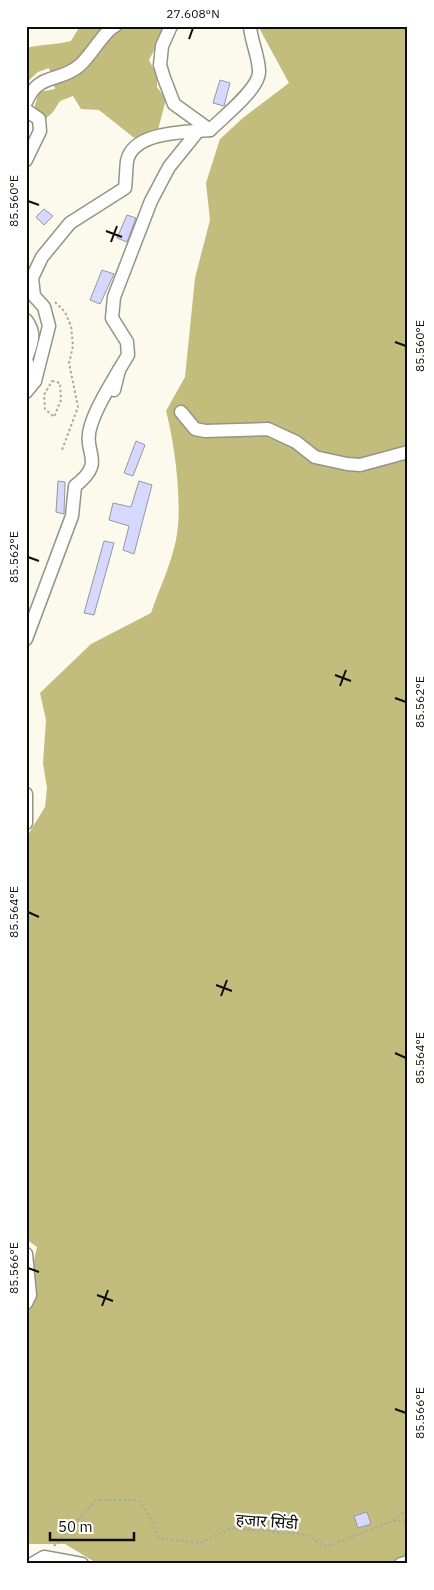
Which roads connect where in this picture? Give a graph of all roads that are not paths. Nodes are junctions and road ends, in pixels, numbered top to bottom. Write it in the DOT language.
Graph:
graph roads {
  1 [pos="115,26"];
  2 [pos="171,26"];
  3 [pos="250,26"];
  4 [pos="26,102"];
  5 [pos="26,110"];
  6 [pos="204,131"];
  7 [pos="26,160"];
  8 [pos="26,320"];
  9 [pos="26,360"];
  10 [pos="119,370"];
  11 [pos="35,381"];
  12 [pos="114,390"];
  13 [pos="26,392"];
  14 [pos="181,412"];
  15 [pos="408,452"];
  16 [pos="26,639"];
  17 [pos="26,794"];
  18 [pos="26,823"];
  19 [pos="26,1254"];
  20 [pos="26,1302"];
  21 [pos="408,1562"];
  22 [pos="32,1564"];
  23 [pos="82,1564"];
  24 [pos="401,1564"];
  1 -- 4 [label="street"];
  2 -- 6 [label="street"];
  3 -- 6 [label="street"];
  5 -- 7 [label="street"];
  6 -- 10 [label="street"];
  6 -- 11 [label="street"];
  8 -- 9 [label="street"];
  9 -- 11 [label="street"];
  10 -- 12 [label="street"];
  10 -- 16 [label="street"];
  11 -- 13 [label="street"];
  14 -- 15 [label="street"];
  17 -- 18 [label="street"];
  19 -- 20 [label="street"];
  21 -- 24 [label="street"];
  22 -- 23 [label="street"];
}
